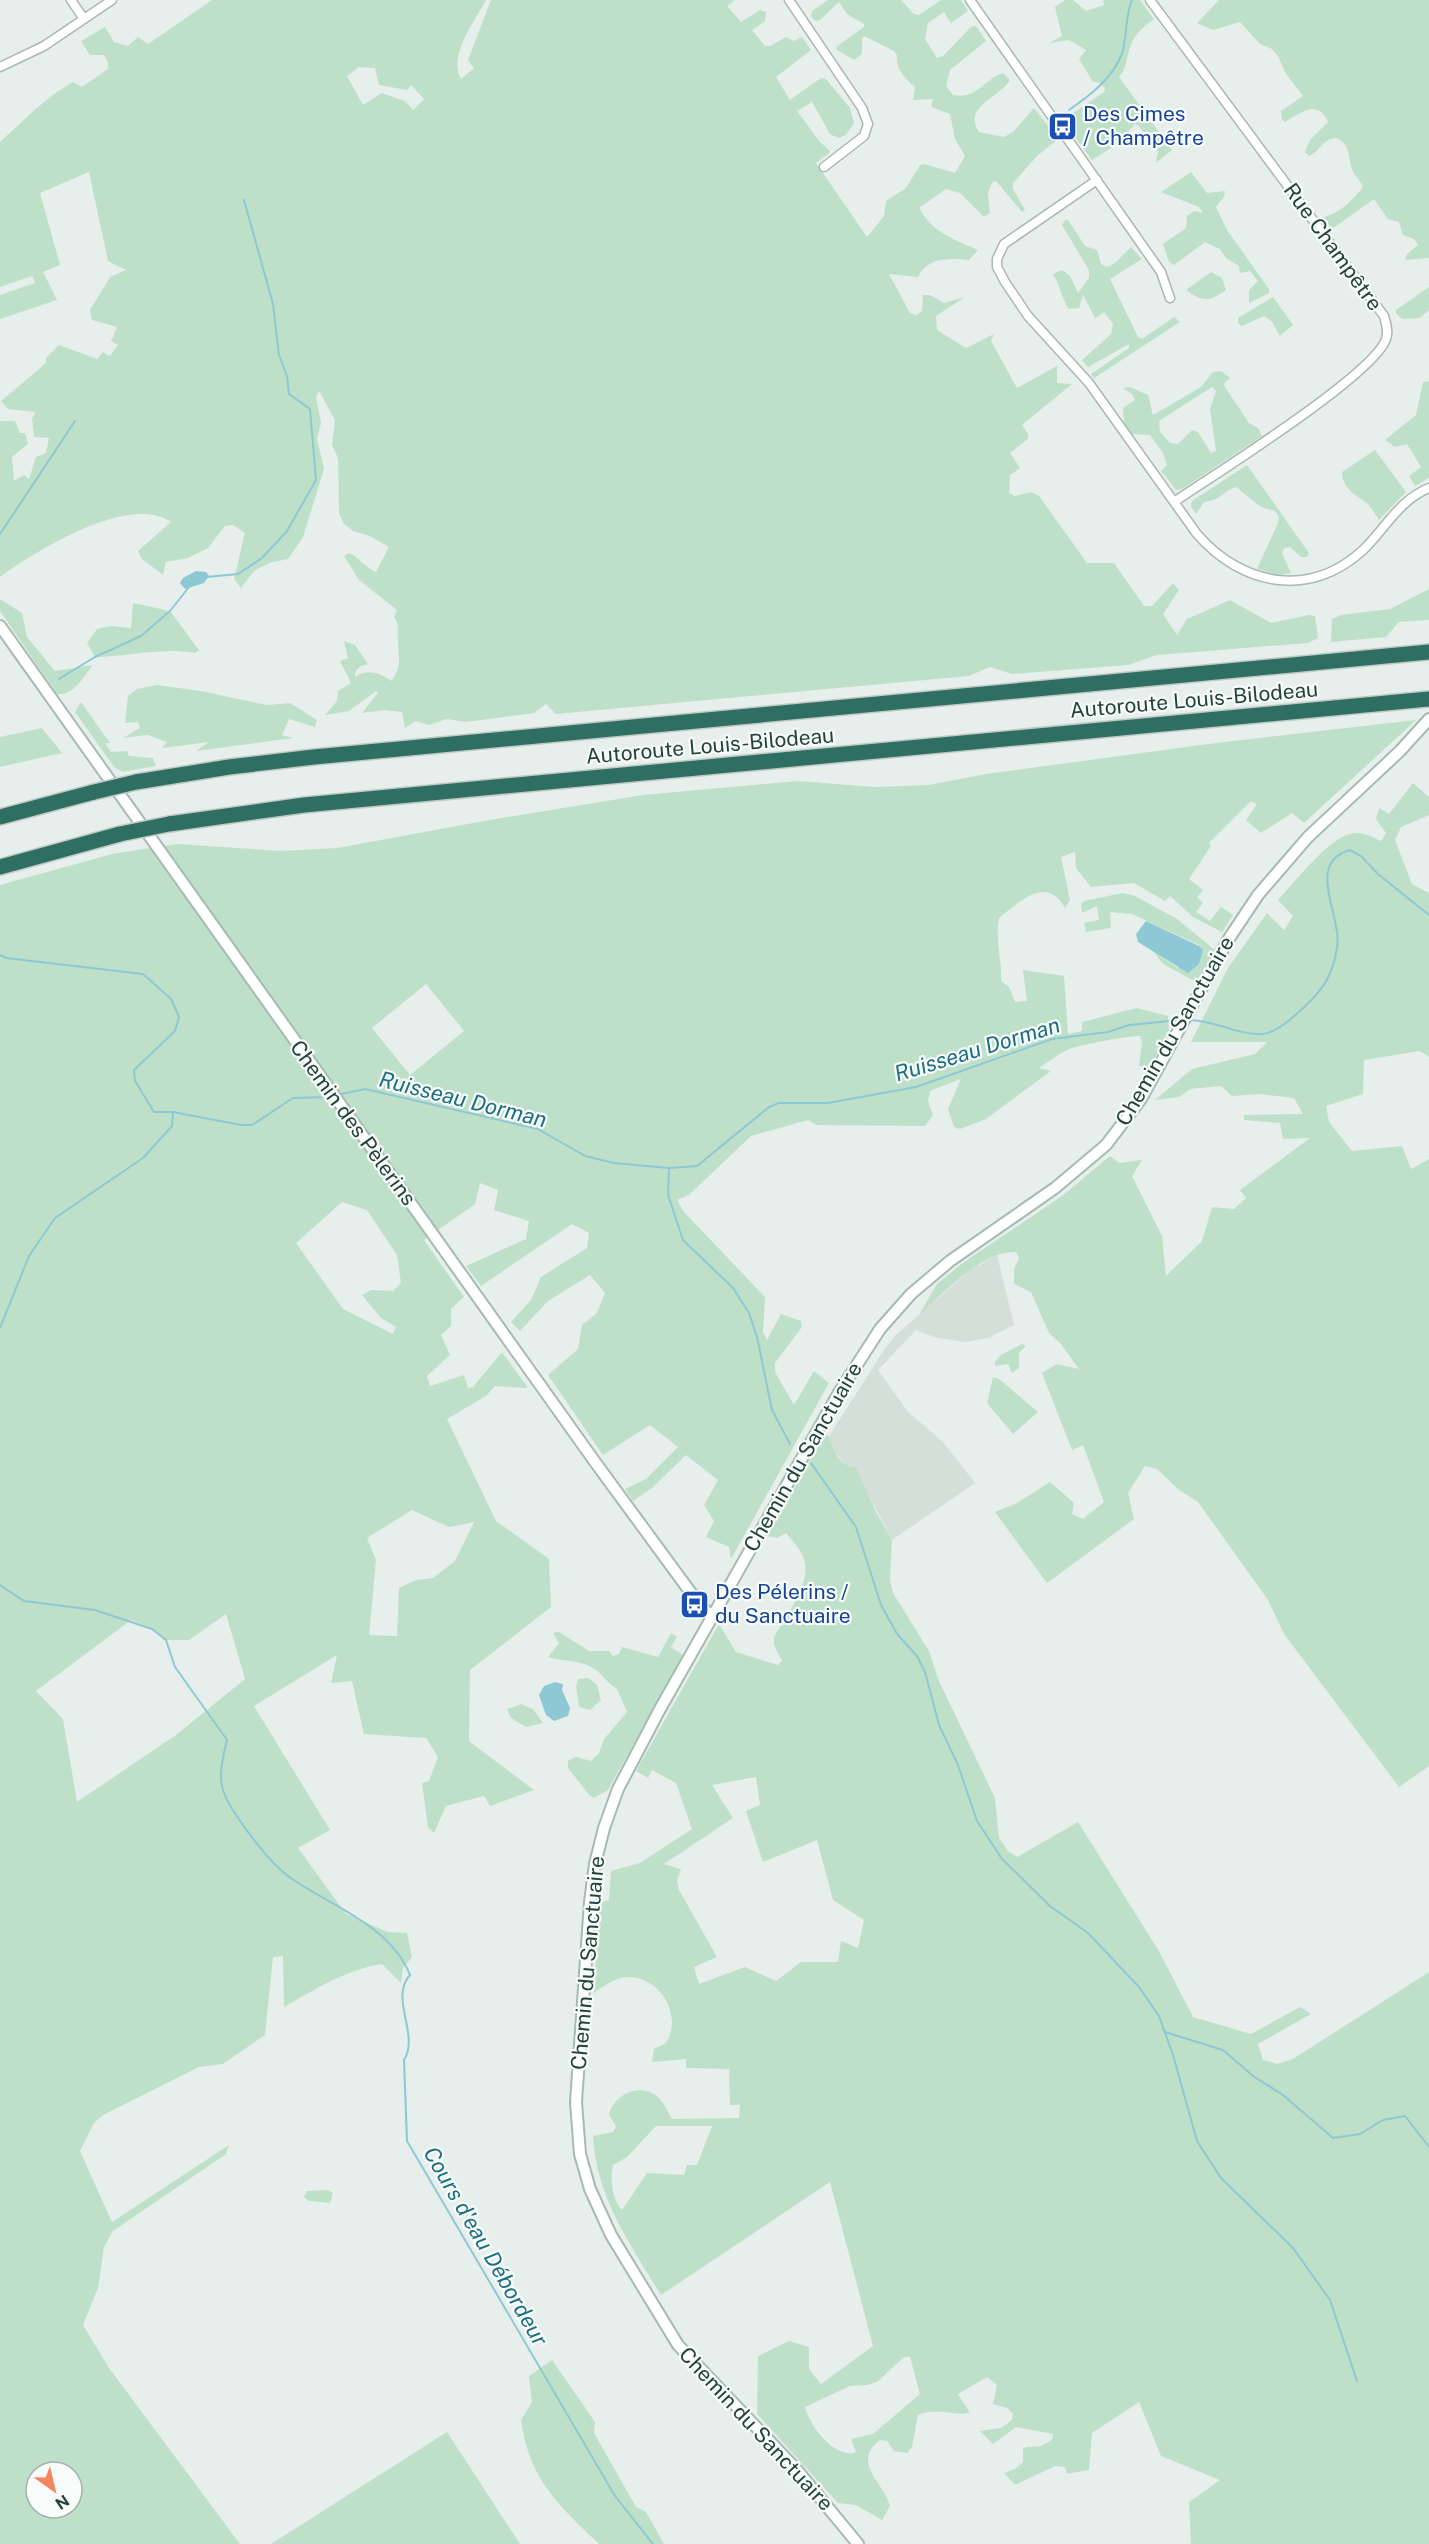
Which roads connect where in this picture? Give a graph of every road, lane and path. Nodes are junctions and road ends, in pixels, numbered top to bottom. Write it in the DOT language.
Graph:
graph roads {
  1 [pos="71,0"];
  2 [pos="112,0"];
  3 [pos="789,0"];
  4 [pos="970,0"];
  5 [pos="1150,0"];
  6 [pos="84,19"];
  7 [pos="0,67"];
  8 [pos="824,168"];
  9 [pos="1097,180"];
  10 [pos="1170,298"];
  11 [pos="1429,488"];
  12 [pos="1174,502"];
  13 [pos="0,626"];
  14 [pos="1429,652"];
  15 [pos="1422,700"];
  16 [pos="1429,719"];
  17 [pos="0,818"];
  18 [pos="0,867"];
  19 [pos="713,1616"];
  20 [pos="858,2544"];
  1 -- 6 [label="street"];
  2 -- 6 [label="street"];
  3 -- 8 [label="street"];
  4 -- 9 [label="street"];
  5 -- 12 [label="street, Rue Champêtre"];
  6 -- 7 [label="street"];
  9 -- 10 [label="street"];
  9 -- 12 [label="street"];
  11 -- 12 [label="street"];
  13 -- 19 [label="street, Chemin des Pèlerins"];
  14 -- 17 [label="highway, Autoroute Louis-Bilodeau, bridge"];
  15 -- 18 [label="highway, Autoroute Louis-Bilodeau, bridge"];
  16 -- 19 [label="street, Chemin du Sanctuaire"];
  19 -- 20 [label="street, Chemin du Sanctuaire"];
}
